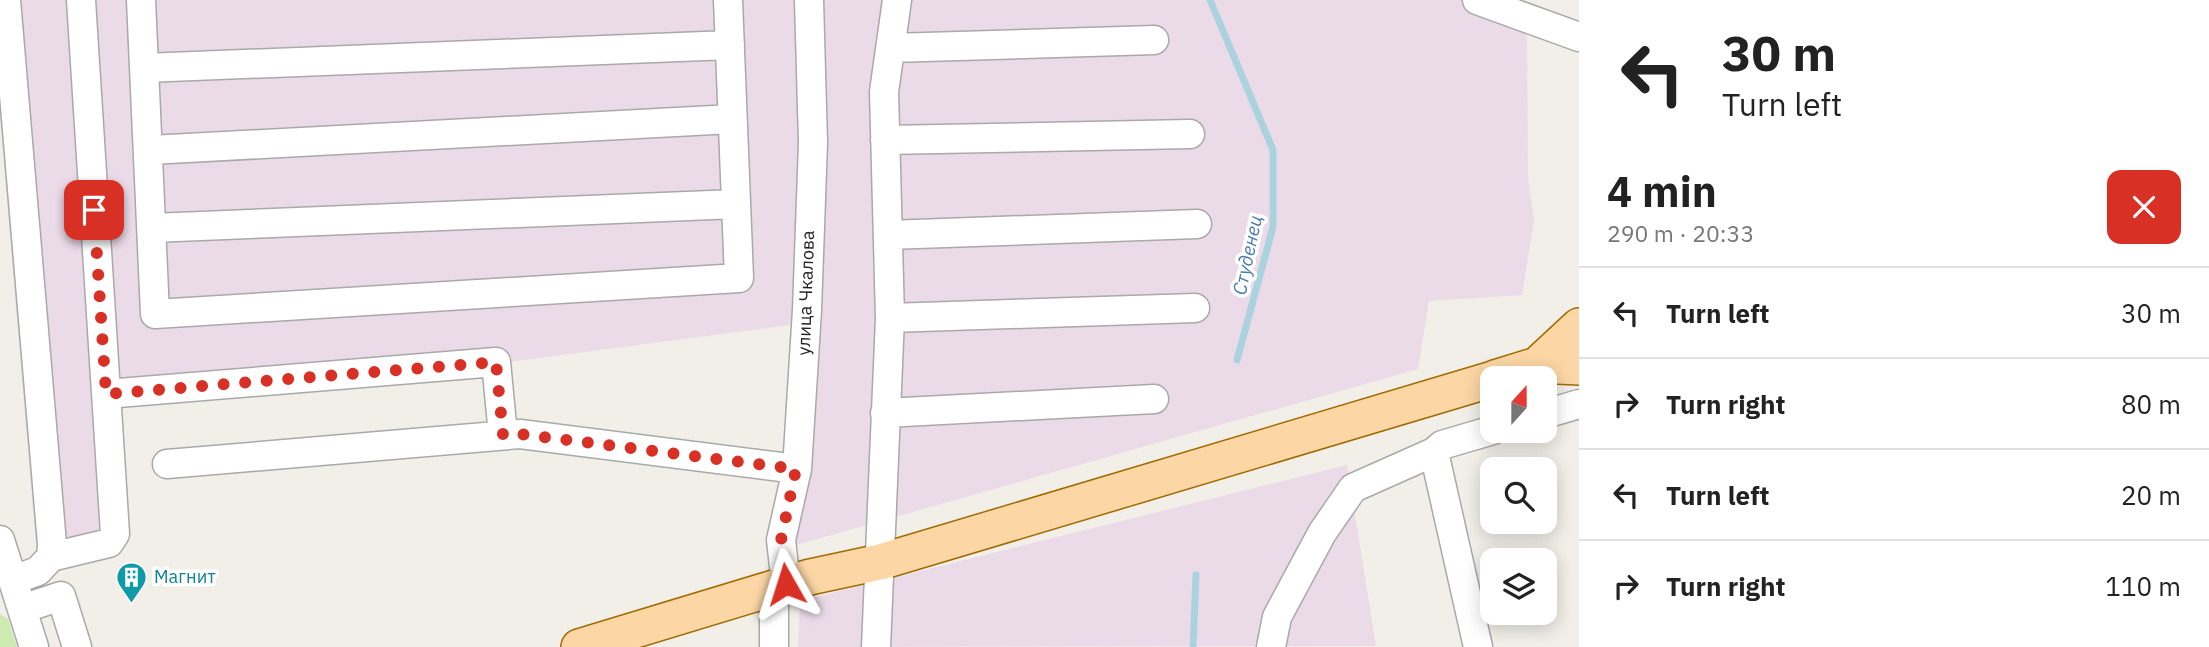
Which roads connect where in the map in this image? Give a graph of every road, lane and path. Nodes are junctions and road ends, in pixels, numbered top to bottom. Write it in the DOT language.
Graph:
graph roads {
  1 [pos="6,0"];
  2 [pos="81,0"];
  3 [pos="141,0"];
  4 [pos="728,0"];
  5 [pos="809,0"];
  6 [pos="897,0"];
  7 [pos="1477,0"];
  8 [pos="1579,37"];
  9 [pos="1154,40"];
  10 [pos="730,45"];
  11 [pos="891,48"];
  12 [pos="144,68"];
  13 [pos="732,119"];
  14 [pos="1190,134"];
  15 [pos="885,141"];
  16 [pos="150,149"];
  17 [pos="736,204"];
  18 [pos="1198,224"];
  19 [pos="152,228"];
  20 [pos="888,235"];
  21 [pos="1195,308"];
  22 [pos="890,318"];
  23 [pos="1579,326"];
  24 [pos="1537,365"];
  25 [pos="1534,366"];
  26 [pos="1579,367"];
  27 [pos="1480,382"];
  28 [pos="106,394"];
  29 [pos="1154,399"];
  30 [pos="1579,404"];
  31 [pos="1558,410"];
  32 [pos="885,413"];
  33 [pos="1480,434"];
  34 [pos="503,435"];
  35 [pos="1434,452"];
  36 [pos="167,464"];
  37 [pos="796,469"];
  38 [pos="0,540"];
  39 [pos="51,557"];
  40 [pos="880,562"];
  41 [pos="13,580"];
  42 [pos="780,585"];
  43 [pos="22,609"];
  44 [pos="34,647"];
  45 [pos="77,647"];
  46 [pos="579,647"];
  47 [pos="774,647"];
  48 [pos="876,647"];
  49 [pos="1271,647"];
  50 [pos="1478,647"];
  1 -- 39 [label="street"];
  2 -- 28 [label="street"];
  3 -- 12 [label="street"];
  4 -- 10 [label="street"];
  5 -- 37 [label="street, улица Чкалова"];
  6 -- 11 [label="street"];
  7 -- 8 [label="street"];
  9 -- 11 [label="street"];
  10 -- 12 [label="street"];
  10 -- 13 [label="street"];
  11 -- 15 [label="street"];
  12 -- 16 [label="street"];
  13 -- 16 [label="street"];
  13 -- 17 [label="street"];
  14 -- 15 [label="street"];
  15 -- 20 [label="street"];
  16 -- 19 [label="street"];
  17 -- 19 [label="street"];
  17 -- 19 [label="street"];
  18 -- 20 [label="street"];
  20 -- 22 [label="street"];
  21 -- 22 [label="street"];
  22 -- 32 [label="street"];
  23 -- 24 [label="main road"];
  24 -- 25 [label="main road"];
  24 -- 26 [label="main road"];
  27 -- 40 [label="main road"];
  28 -- 34 [label="street"];
  28 -- 39 [label="street"];
  29 -- 32 [label="street"];
  30 -- 31 [label="street"];
  32 -- 40 [label="street"];
  33 -- 35 [label="street"];
  34 -- 36 [label="street"];
  34 -- 37 [label="street"];
  35 -- 49 [label="street"];
  35 -- 50 [label="street"];
  37 -- 42 [label="street, улица Чкалова"];
  38 -- 41 [label="street"];
  39 -- 41 [label="street"];
  40 -- 42 [label="main road"];
  40 -- 48 [label="street"];
  41 -- 43 [label="street"];
  42 -- 46 [label="main road"];
  42 -- 47 [label="street, улица Чкалова"];
  43 -- 44 [label="street"];
  43 -- 45 [label="street"];
}
